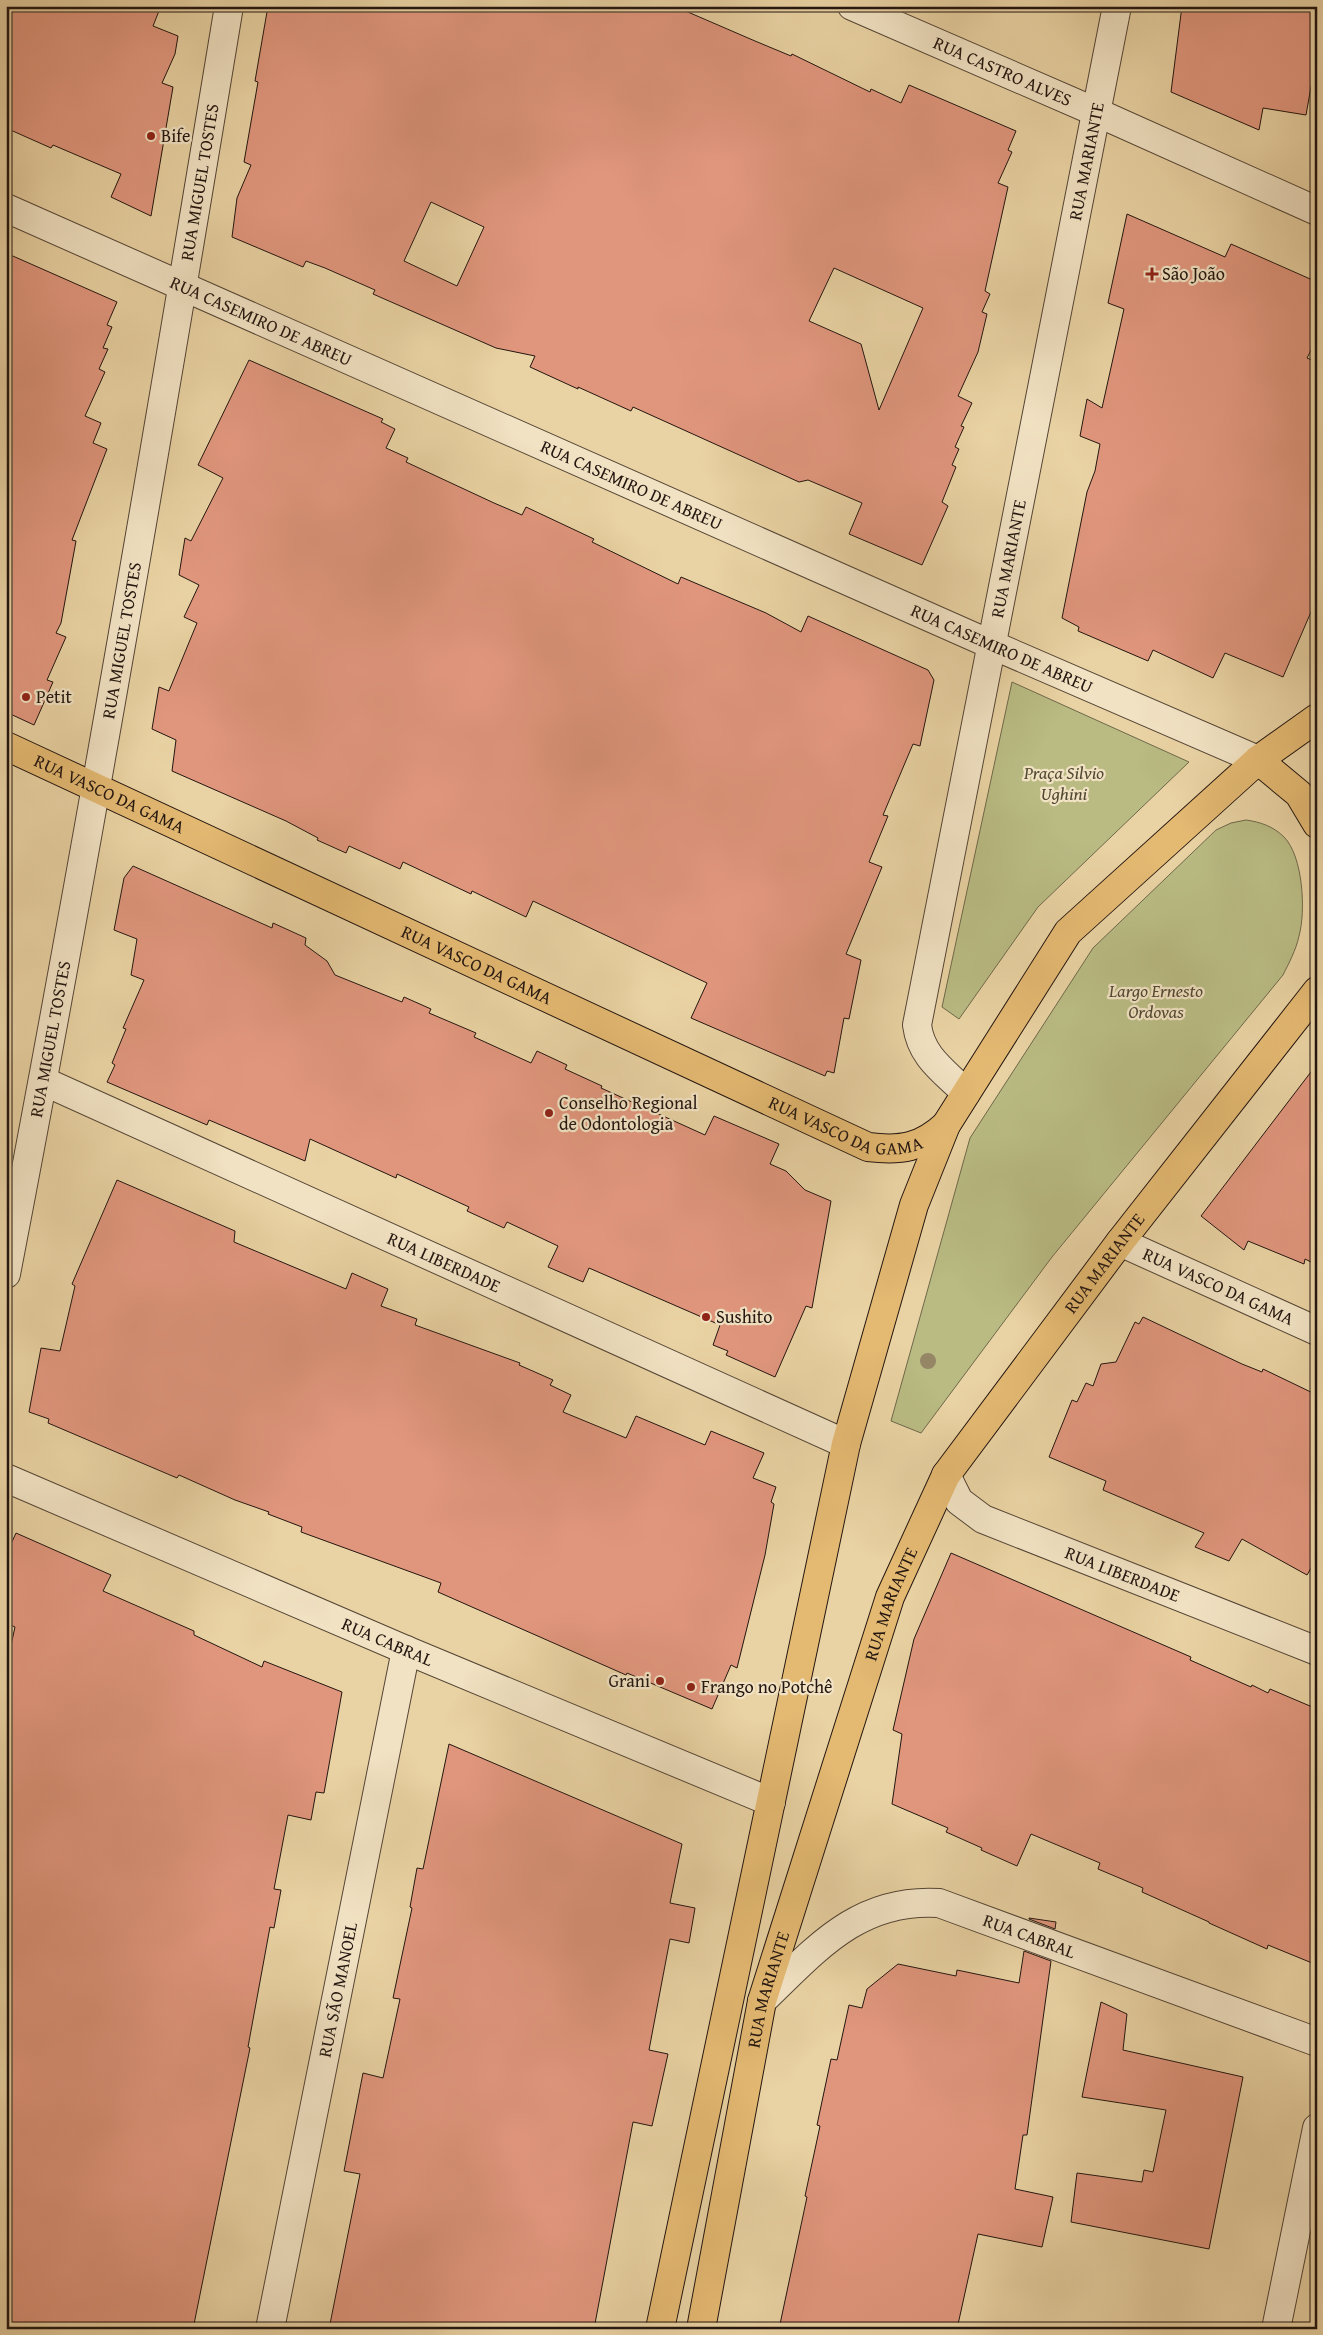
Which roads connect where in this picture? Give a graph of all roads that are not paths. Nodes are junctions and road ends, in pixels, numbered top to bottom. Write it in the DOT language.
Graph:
graph roads {
  1 [pos="229,6"];
  2 [pos="852,6"];
  3 [pos="1117,6"];
  4 [pos="1096,112"];
  5 [pos="6,208"];
  6 [pos="1317,211"];
  7 [pos="183,285"];
  8 [pos="990,644"];
  9 [pos="1317,718"];
  10 [pos="6,746"];
  11 [pos="1258,760"];
  12 [pos="96,786"];
  13 [pos="1317,824"];
  14 [pos="1316,991"];
  15 [pos="43,1081"];
  16 [pos="966,1093"];
  17 [pos="946,1125"];
  18 [pos="1120,1242"];
  19 [pos="6,1274"];
  20 [pos="1317,1331"];
  21 [pos="846,1444"];
  22 [pos="946,1475"];
  23 [pos="6,1478"];
  24 [pos="406,1650"];
  25 [pos="1317,1651"];
  26 [pos="771,1802"];
  27 [pos="762,2001"];
  28 [pos="1317,2042"];
  29 [pos="1317,2128"];
  30 [pos="270,2329"];
  31 [pos="660,2329"];
  32 [pos="701,2329"];
  33 [pos="1276,2329"];
  1 -- 7 [label="street, RUA MIGUEL TOSTES"];
  2 -- 4 [label="street, RUA CASTRO ALVES"];
  3 -- 4 [label="street, RUA MARIANTE"];
  4 -- 6 [label="street, RUA CASTRO ALVES"];
  4 -- 8 [label="street, RUA MARIANTE"];
  5 -- 7 [label="street, RUA CASEMIRO DE ABREU"];
  7 -- 8 [label="street, RUA CASEMIRO DE ABREU"];
  7 -- 12 [label="street, RUA MIGUEL TOSTES"];
  8 -- 11 [label="street, RUA CASEMIRO DE ABREU"];
  8 -- 16 [label="street, RUA MARIANTE"];
  9 -- 11 [label="main road, RUA MARIANTE"];
  10 -- 12 [label="main road, RUA VASCO DA GAMA"];
  11 -- 13 [label="main road"];
  11 -- 16 [label="main road, RUA MARIANTE"];
  12 -- 15 [label="street, RUA MIGUEL TOSTES"];
  12 -- 17 [label="main road, RUA VASCO DA GAMA"];
  14 -- 18 [label="main road, RUA MARIANTE"];
  15 -- 19 [label="street, RUA MIGUEL TOSTES"];
  15 -- 21 [label="street, RUA LIBERDADE"];
  16 -- 17 [label="main road, RUA MARIANTE"];
  17 -- 21 [label="main road, RUA MARIANTE"];
  18 -- 20 [label="street, RUA VASCO DA GAMA"];
  18 -- 22 [label="main road, RUA MARIANTE"];
  21 -- 26 [label="main road, RUA MARIANTE"];
  22 -- 25 [label="street, RUA LIBERDADE"];
  22 -- 27 [label="main road, RUA MARIANTE"];
  23 -- 24 [label="street, RUA CABRAL"];
  24 -- 26 [label="street, RUA CABRAL"];
  24 -- 30 [label="street, RUA SÃO MANOEL"];
  26 -- 31 [label="main road, RUA MARIANTE"];
  27 -- 28 [label="street, RUA CABRAL"];
  27 -- 32 [label="main road, RUA MARIANTE"];
  29 -- 33 [label="street"];
}
